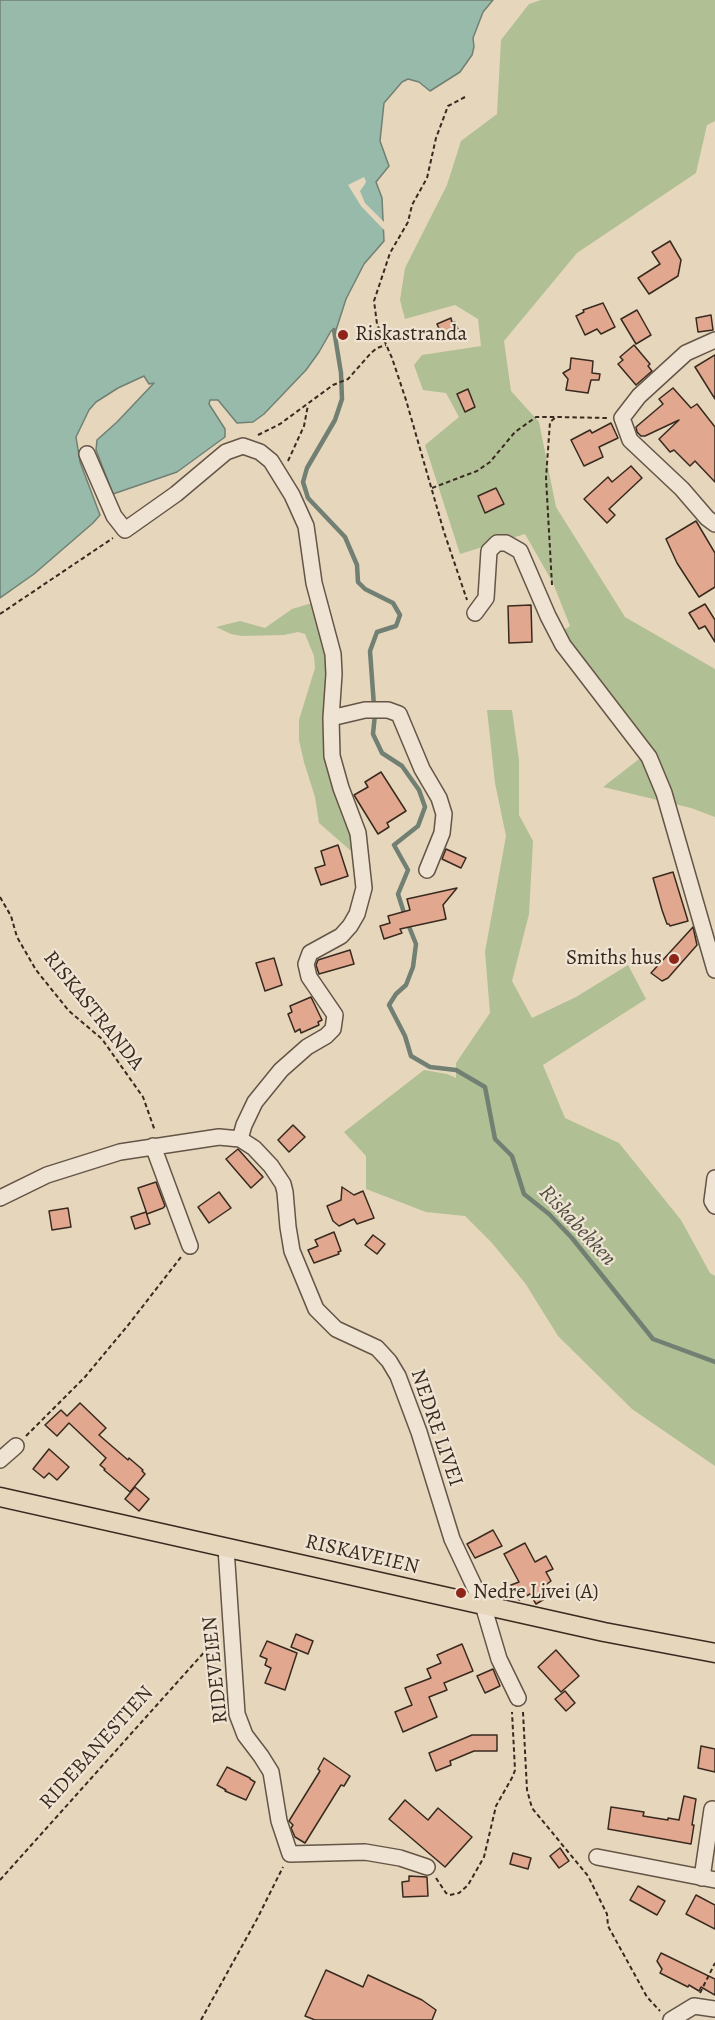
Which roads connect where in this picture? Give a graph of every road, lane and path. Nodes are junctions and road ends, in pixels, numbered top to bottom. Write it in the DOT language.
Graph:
graph roads {
  1 [pos="465,97"];
  2 [pos="715,340"];
  3 [pos="386,345"];
  4 [pos="308,404"];
  5 [pos="556,417"];
  6 [pos="622,418"];
  7 [pos="235,447"];
  8 [pos="87,454"];
  9 [pos="280,474"];
  10 [pos="432,488"];
  11 [pos="715,524"];
  12 [pos="125,530"];
  13 [pos="552,586"];
  14 [pos="475,613"];
  15 [pos="0,614"];
  16 [pos="331,718"];
  17 [pos="427,870"];
  18 [pos="0,897"];
  19 [pos="715,970"];
  20 [pos="240,1139"];
  21 [pos="157,1145"];
  22 [pos="715,1178"];
  23 [pos="0,1198"];
  24 [pos="715,1206"];
  25 [pos="190,1246"];
  26 [pos="16,1446"];
  27 [pos="0,1460"];
  28 [pos="0,1497"];
  29 [pos="226,1548"];
  30 [pos="483,1605"];
  31 [pos="218,1637"];
  32 [pos="715,1653"];
  33 [pos="515,1704"];
  34 [pos="712,1809"];
  35 [pos="290,1854"];
  36 [pos="597,1857"];
  37 [pos="427,1866"];
  38 [pos="709,1879"];
  39 [pos="0,1880"];
  40 [pos="715,1963"];
  41 [pos="706,1980"];
  42 [pos="715,2009"];
  43 [pos="666,2016"];
  44 [pos="201,2020"];
  1 -- 3 [label="path"];
  2 -- 6 [label="street"];
  3 -- 4 [label="path"];
  3 -- 10 [label="path"];
  4 -- 7 [label="path"];
  4 -- 9 [label="path"];
  5 -- 6 [label="path"];
  5 -- 10 [label="path"];
  5 -- 13 [label="path"];
  6 -- 11 [label="street"];
  7 -- 9 [label="street"];
  7 -- 12 [label="street"];
  8 -- 12 [label="street"];
  9 -- 16 [label="street"];
  10 -- 14 [label="path"];
  12 -- 15 [label="path"];
  14 -- 19 [label="street"];
  16 -- 17 [label="street"];
  16 -- 20 [label="street"];
  18 -- 21 [label="path, RISKASTRANDA"];
  20 -- 21 [label="street"];
  20 -- 30 [label="street, NEDRE LIVEI"];
  21 -- 23 [label="street"];
  21 -- 25 [label="street"];
  22 -- 24 [label="street"];
  25 -- 26 [label="path"];
  26 -- 27 [label="street"];
  28 -- 29 [label="main road, RISKAVEIEN"];
  29 -- 30 [label="main road, RISKAVEIEN"];
  29 -- 35 [label="street, RIDEVEIEN"];
  30 -- 32 [label="main road, RISKAVEIEN"];
  30 -- 33 [label="street, NEDRE LIVEI"];
  31 -- 39 [label="path, RIDEBANESTIEN"];
  33 -- 37 [label="path"];
  33 -- 43 [label="path"];
  34 -- 38 [label="street"];
  35 -- 37 [label="street"];
  35 -- 44 [label="path"];
  36 -- 38 [label="street"];
  40 -- 41 [label="path"];
  42 -- 43 [label="street"];
}
